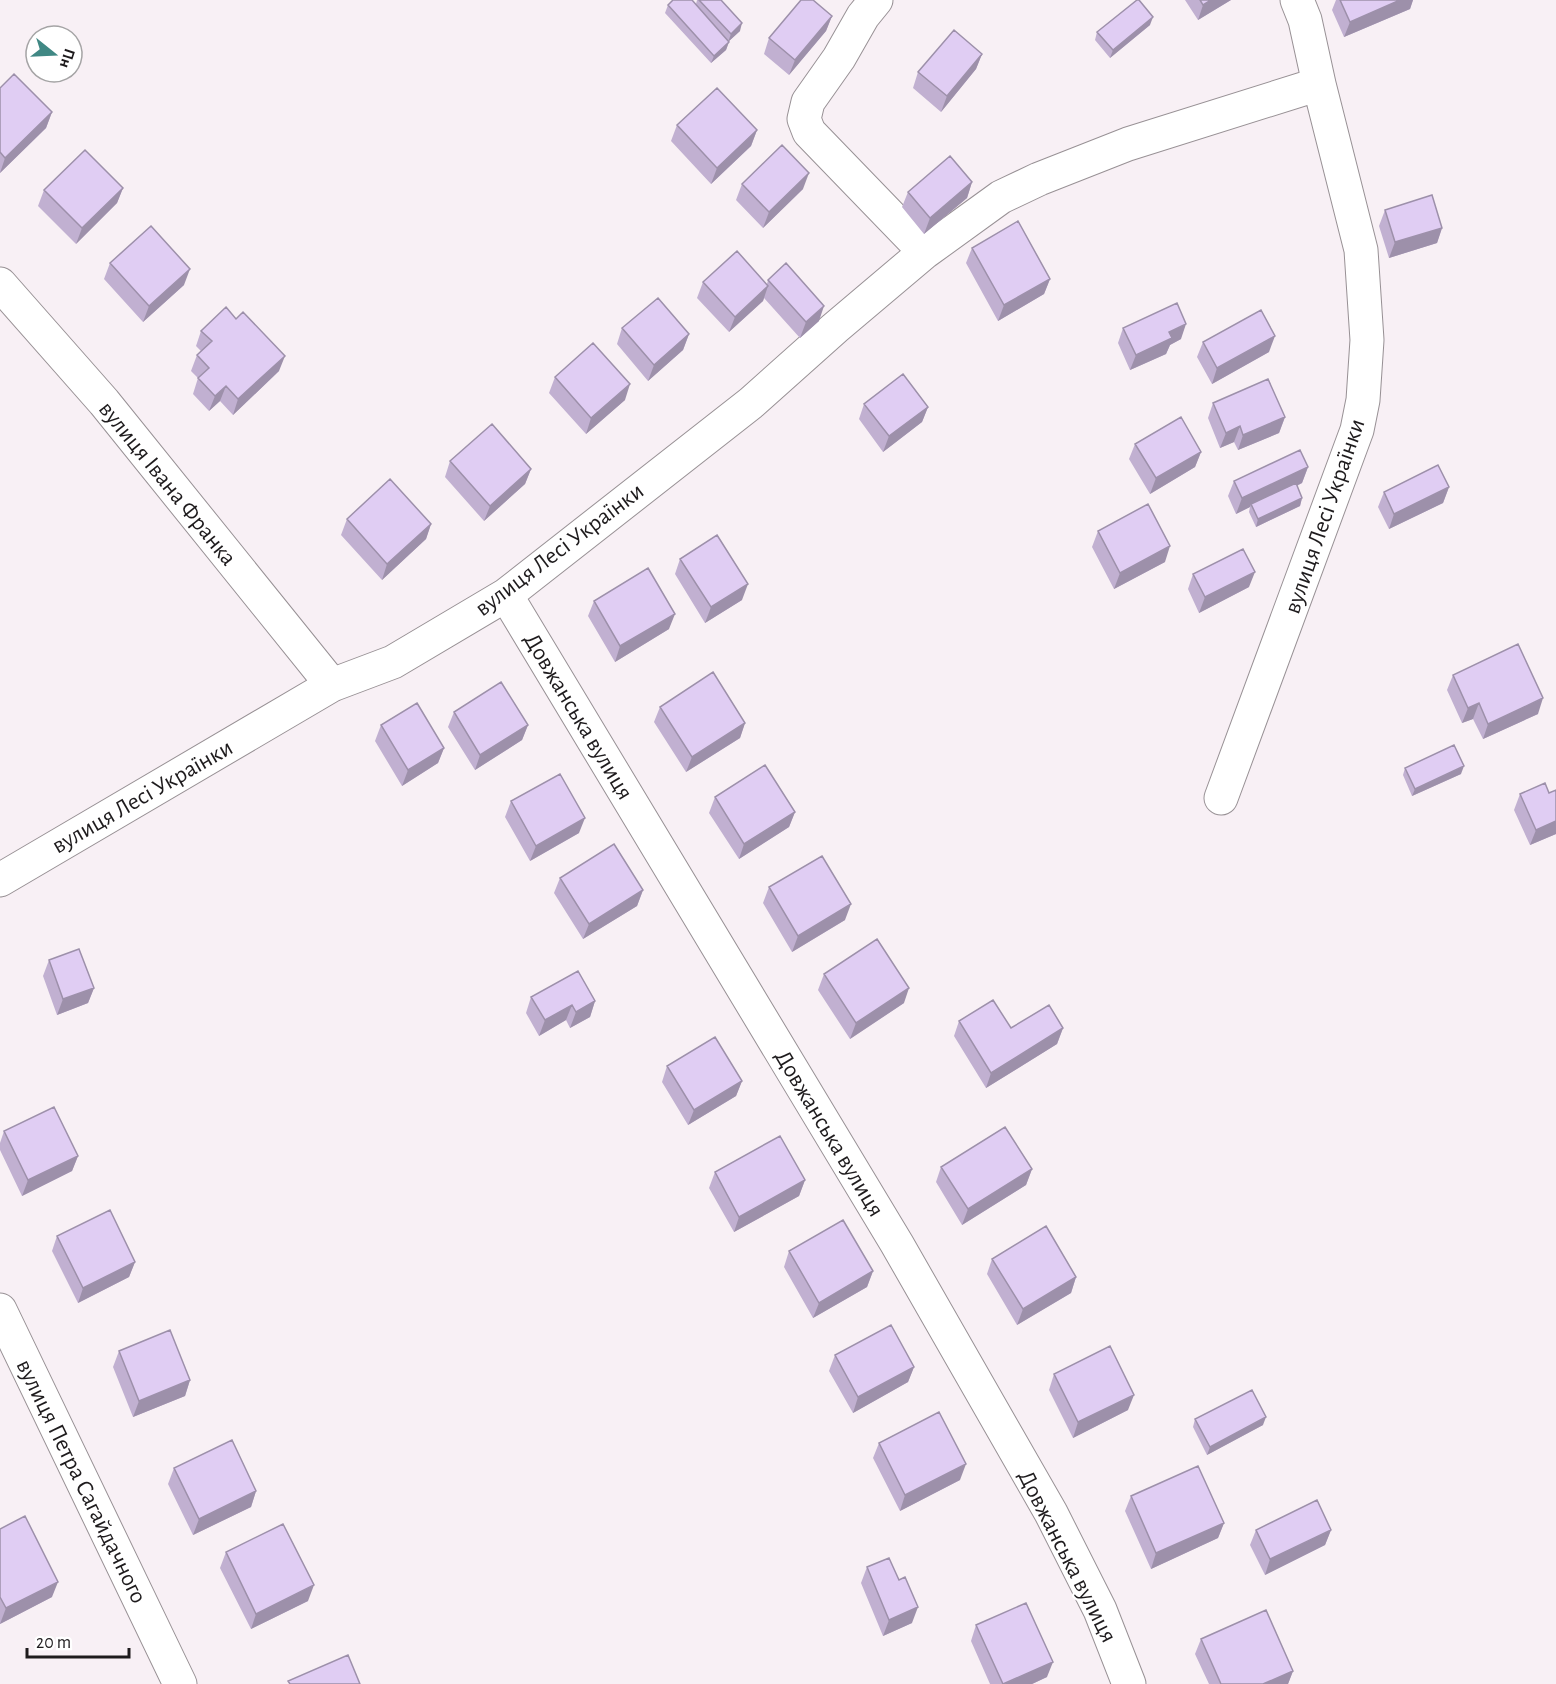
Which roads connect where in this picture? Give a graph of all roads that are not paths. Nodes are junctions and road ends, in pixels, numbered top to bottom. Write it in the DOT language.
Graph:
graph roads {
  1 [pos="876,0"];
  2 [pos="1297,0"];
  3 [pos="1319,84"];
  4 [pos="925,252"];
  5 [pos="0,284"];
  6 [pos="506,595"];
  7 [pos="332,685"];
  8 [pos="1221,798"];
  9 [pos="0,880"];
  10 [pos="0,1310"];
  11 [pos="8,1348"];
  12 [pos="180,1684"];
  13 [pos="1129,1684"];
  1 -- 4 [label="street"];
  2 -- 3 [label="street, вулиця Лесі Українки"];
  3 -- 4 [label="street, вулиця Лесі Українки"];
  3 -- 8 [label="street, вулиця Лесі Українки"];
  4 -- 6 [label="street, вулиця Лесі Українки"];
  5 -- 7 [label="street, вулиця Івана Франка"];
  6 -- 7 [label="street, вулиця Лесі Українки"];
  6 -- 13 [label="street, Довжанська вулиця"];
  7 -- 9 [label="street, вулиця Лесі Українки"];
  10 -- 11 [label="street, вулиця Петра Сагайдачного"];
  11 -- 12 [label="street, вулиця Петра Сагайдачного"];
}
